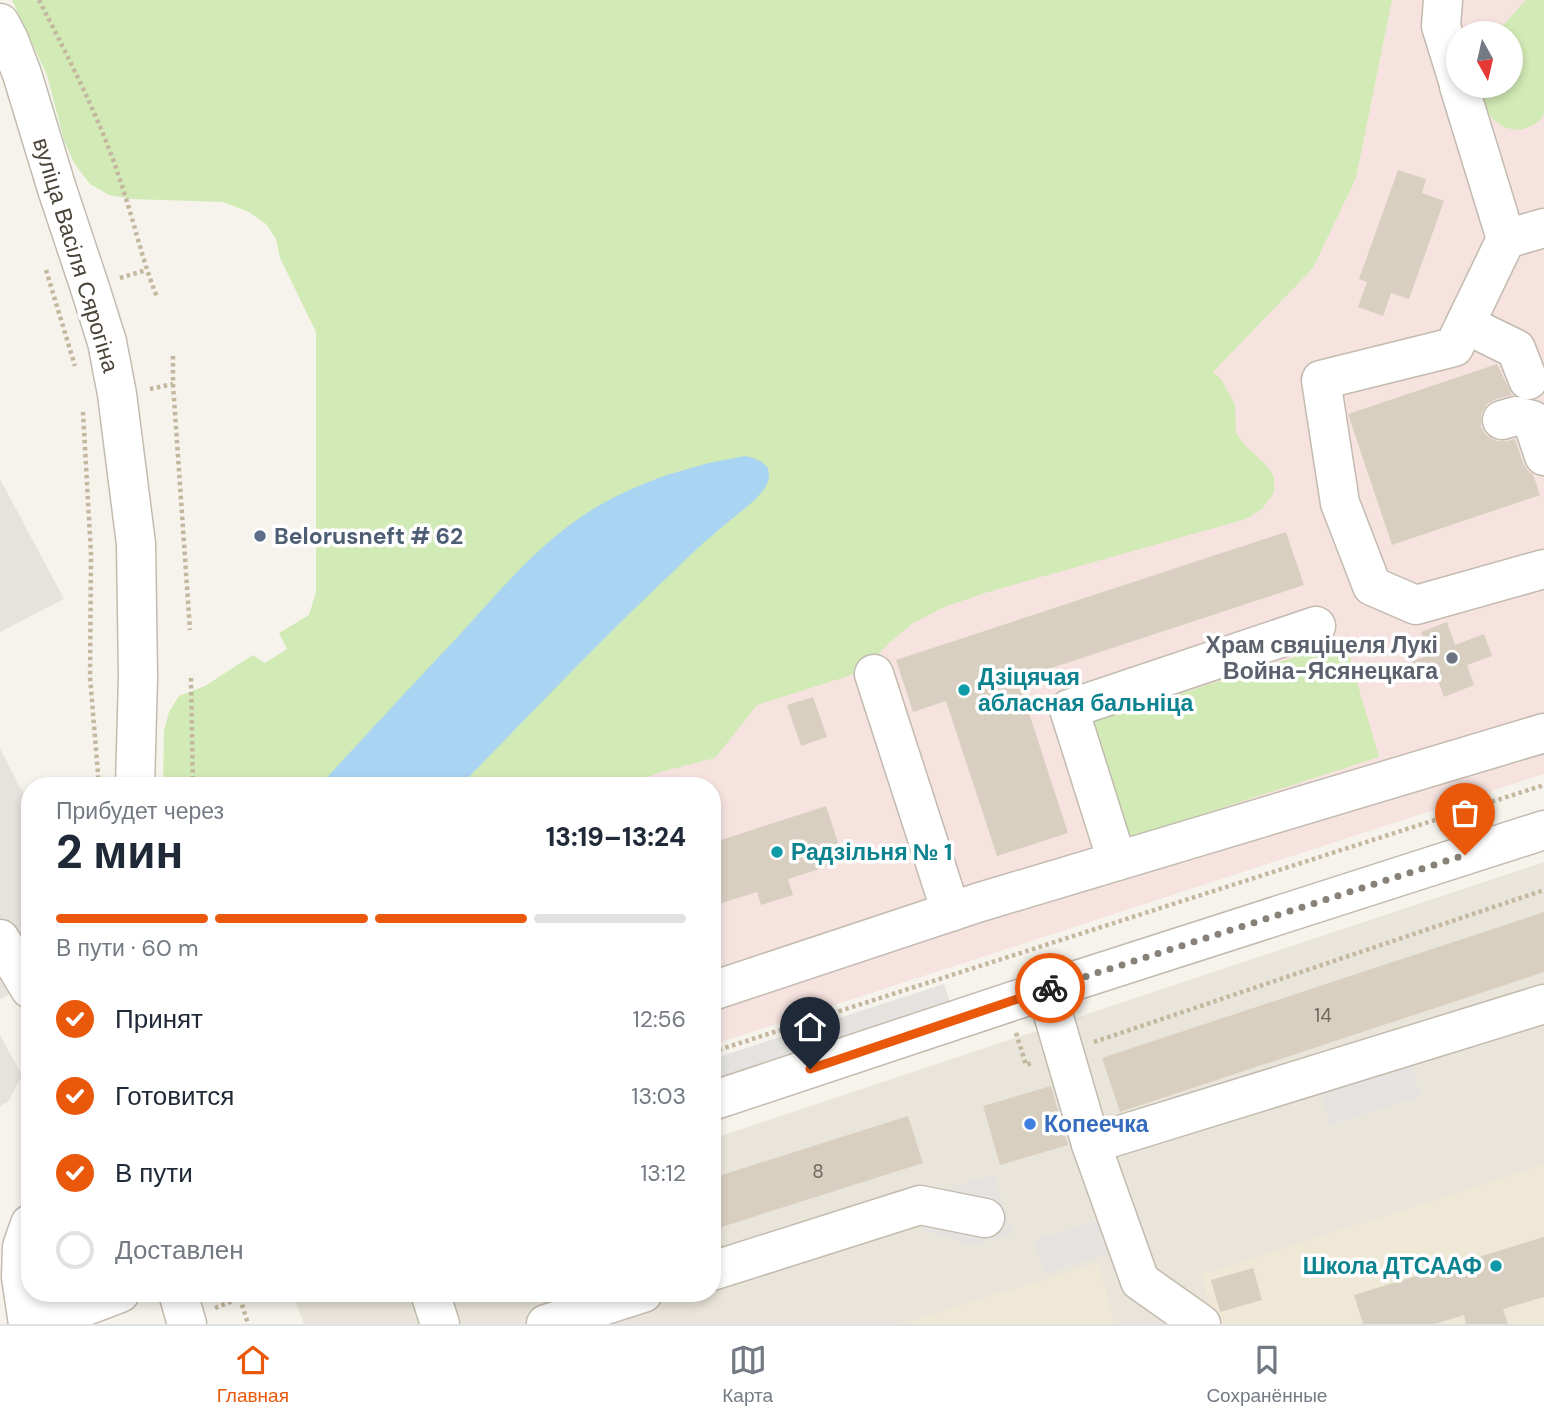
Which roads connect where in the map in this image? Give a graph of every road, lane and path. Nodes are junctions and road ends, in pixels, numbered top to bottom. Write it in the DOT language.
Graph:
graph roads {
  1 [pos="40,0"];
  2 [pos="1443,0"];
  3 [pos="0,23"];
  4 [pos="1446,42"];
  5 [pos="1463,98"];
  6 [pos="1544,228"];
  7 [pos="1506,239"];
  8 [pos="44,260"];
  9 [pos="146,270"];
  10 [pos="108,282"];
  11 [pos="158,297"];
  12 [pos="1465,324"];
  13 [pos="173,356"];
  14 [pos="77,377"];
  15 [pos="1528,380"];
  16 [pos="173,384"];
  17 [pos="140,391"];
  18 [pos="83,399"];
  19 [pos="1502,420"];
  20 [pos="1544,456"];
  21 [pos="1544,569"];
  22 [pos="1316,626"];
  23 [pos="190,630"];
  24 [pos="874,674"];
  25 [pos="191,678"];
  26 [pos="1544,733"];
  27 [pos="98,777"];
  28 [pos="135,777"];
  29 [pos="193,777"];
  30 [pos="1544,785"];
  31 [pos="1544,830"];
  32 [pos="1117,861"];
  33 [pos="1544,890"];
  34 [pos="951,912"];
  35 [pos="0,940"];
  36 [pos="21,974"];
  37 [pos="721,987"];
  38 [pos="1046,990"];
  39 [pos="1544,1004"];
  40 [pos="721,1049"];
  41 [pos="1065,1051"];
  42 [pos="721,1098"];
  43 [pos="1091,1144"];
  44 [pos="985,1218"];
  45 [pos="721,1268"];
  46 [pos="25,1302"];
  47 [pos="96,1302"];
  48 [pos="217,1302"];
  49 [pos="241,1302"];
  50 [pos="433,1302"];
  51 [pos="615,1302"];
  52 [pos="192,1309"];
  53 [pos="28,1324"];
  54 [pos="38,1324"];
  55 [pos="248,1324"];
  56 [pos="440,1324"];
  57 [pos="546,1324"];
  58 [pos="1201,1324"];
  1 -- 9 [label="path"];
  2 -- 4 [label="street"];
  3 -- 28 [label="street, вуліца Васіля Сярогіна"];
  5 -- 7 [label="street"];
  6 -- 7 [label="street"];
  7 -- 12 [label="street"];
  8 -- 14 [label="path"];
  9 -- 10 [label="path"];
  9 -- 11 [label="path"];
  12 -- 15 [label="street"];
  12 -- 21 [label="street"];
  13 -- 16 [label="path"];
  16 -- 17 [label="path"];
  16 -- 23 [label="path"];
  18 -- 27 [label="path"];
  19 -- 20 [label="street"];
  22 -- 32 [label="street"];
  24 -- 34 [label="street"];
  25 -- 29 [label="path"];
  26 -- 32 [label="street"];
  30 -- 40 [label="path"];
  31 -- 38 [label="street"];
  32 -- 34 [label="street"];
  33 -- 41 [label="path"];
  34 -- 37 [label="street"];
  35 -- 36 [label="street"];
  38 -- 41 [label="street"];
  38 -- 42 [label="street"];
  39 -- 43 [label="street"];
  41 -- 43 [label="street"];
  43 -- 58 [label="street"];
  44 -- 45 [label="street"];
  46 -- 53 [label="street"];
  47 -- 54 [label="street"];
  48 -- 52 [label="path"];
  49 -- 55 [label="path"];
  50 -- 56 [label="street"];
  51 -- 57 [label="street"];
}
